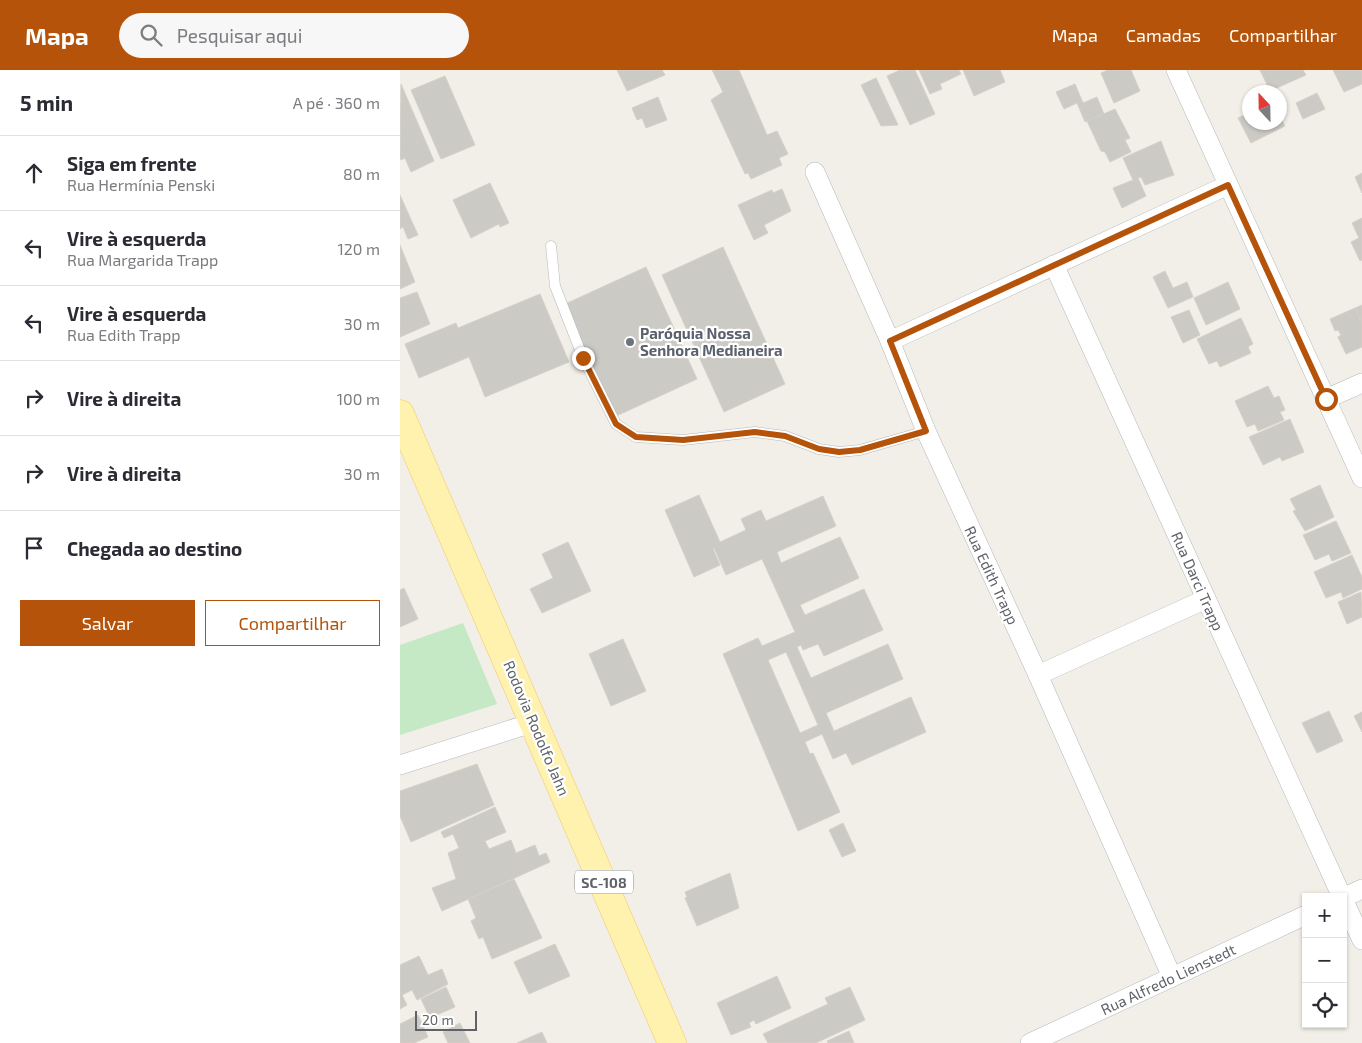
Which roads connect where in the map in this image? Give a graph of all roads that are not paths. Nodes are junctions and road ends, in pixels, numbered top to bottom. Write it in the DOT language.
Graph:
graph roads {
  1 [pos="1176,70"];
  2 [pos="815,172"];
  3 [pos="1228,185"];
  4 [pos="551,246"];
  5 [pos="1054,265"];
  6 [pos="890,341"];
  7 [pos="1362,383"];
  8 [pos="1326,399"];
  9 [pos="400,414"];
  10 [pos="926,431"];
  11 [pos="1362,478"];
  12 [pos="1206,599"];
  13 [pos="1038,676"];
  14 [pos="535,722"];
  15 [pos="400,765"];
  16 [pos="1362,889"];
  17 [pos="1341,893"];
  18 [pos="1347,896"];
  19 [pos="1347,907"];
  20 [pos="1302,917"];
  21 [pos="1362,940"];
  22 [pos="1172,977"];
  23 [pos="672,1043"];
  24 [pos="1030,1043"];
  1 -- 3 [label="street"];
  2 -- 6 [label="street, Rua Edith Trapp"];
  3 -- 5 [label="street"];
  3 -- 8 [label="street"];
  4 -- 10 [label="lane"];
  5 -- 6 [label="street"];
  5 -- 12 [label="street, Rua Darci Trapp"];
  6 -- 10 [label="street, Rua Edith Trapp"];
  7 -- 8 [label="street"];
  8 -- 11 [label="street"];
  9 -- 14 [label="main road, Rodovia Rodolfo Jahn / SC-108"];
  10 -- 13 [label="street, Rua Edith Trapp"];
  12 -- 13 [label="street"];
  12 -- 17 [label="street, Rua Darci Trapp"];
  13 -- 22 [label="street, Rua Edith Trapp"];
  14 -- 15 [label="street"];
  14 -- 23 [label="main road, Rodovia Rodolfo Jahn / SC-108"];
  16 -- 18 [label="street"];
  19 -- 21 [label="street, Rua Darci Trapp"];
  20 -- 22 [label="street, Rua Alfredo Lienstedt"];
  22 -- 24 [label="street, Rua Alfredo Lienstedt"];
}
